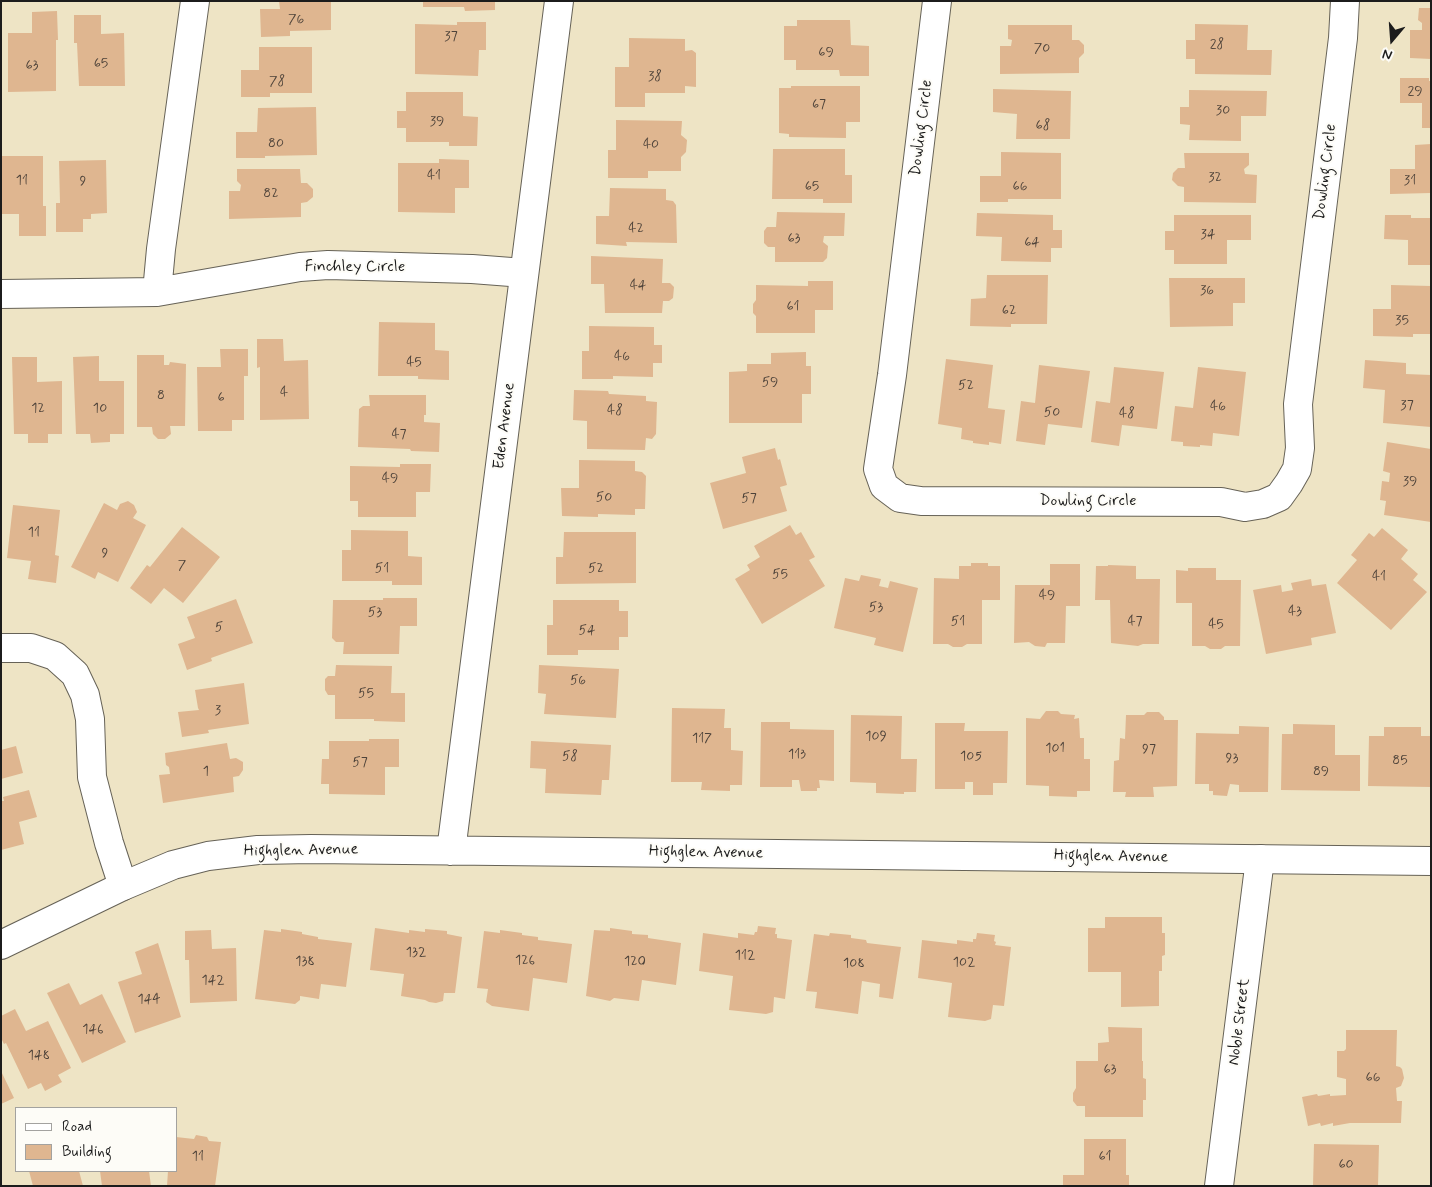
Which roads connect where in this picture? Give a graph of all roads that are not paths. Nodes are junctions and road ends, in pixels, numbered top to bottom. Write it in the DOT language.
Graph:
graph roads {
  1 [pos="195,1"];
  2 [pos="559,1"];
  3 [pos="937,1"];
  4 [pos="1345,1"];
  5 [pos="524,272"];
  6 [pos="157,292"];
  7 [pos="1,294"];
  8 [pos="1,648"];
  9 [pos="451,851"];
  10 [pos="1260,859"];
  11 [pos="1431,861"];
  12 [pos="123,886"];
  13 [pos="1,946"];
  14 [pos="1219,1186"];
  1 -- 6 [label="street"];
  2 -- 5 [label="street, Eden Avenue"];
  3 -- 4 [label="street, Dowling Circle"];
  5 -- 6 [label="street, Finchley Circle"];
  5 -- 9 [label="street, Eden Avenue"];
  6 -- 7 [label="street, Finchley Circle"];
  8 -- 12 [label="street"];
  9 -- 10 [label="street, Highglen Avenue"];
  9 -- 12 [label="street, Highglen Avenue"];
  10 -- 11 [label="street, Highglen Avenue"];
  10 -- 14 [label="street, Noble Street"];
  12 -- 13 [label="street, Highglen Avenue"];
}
